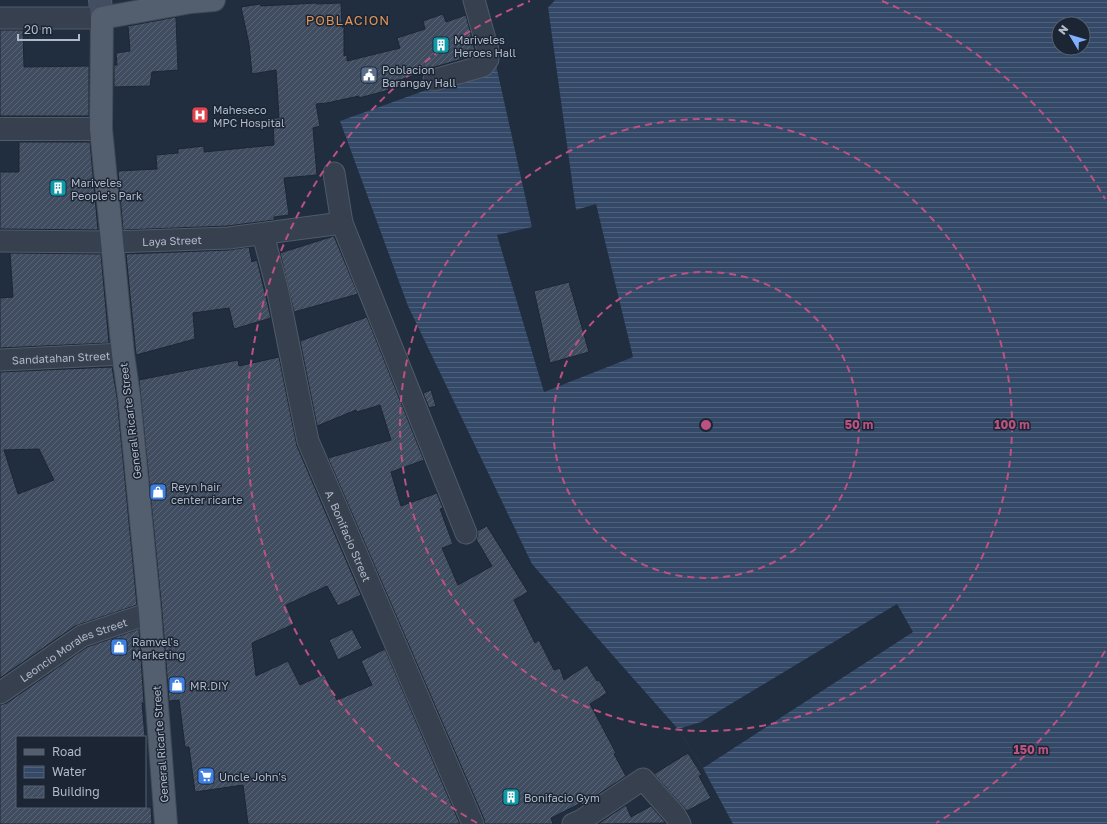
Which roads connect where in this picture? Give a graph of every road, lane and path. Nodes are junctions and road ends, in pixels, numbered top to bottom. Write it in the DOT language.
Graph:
graph roads {
  1 [pos="214,0"];
  2 [pos="474,0"];
  3 [pos="101,9"];
  4 [pos="0,18"];
  5 [pos="434,80"];
  6 [pos="0,129"];
  7 [pos="101,129"];
  8 [pos="334,173"];
  9 [pos="342,223"];
  10 [pos="263,234"];
  11 [pos="0,241"];
  12 [pos="112,242"];
  13 [pos="122,354"];
  14 [pos="0,360"];
  15 [pos="466,533"];
  16 [pos="150,613"];
  17 [pos="0,693"];
  18 [pos="166,824"];
  19 [pos="473,824"];
  20 [pos="573,824"];
  21 [pos="680,824"];
  1 -- 3 [label="main road"];
  2 -- 5 [label="street"];
  3 -- 4 [label="street"];
  3 -- 7 [label="main road, General Ricarte Street"];
  6 -- 7 [label="street"];
  7 -- 12 [label="main road, General Ricarte Street"];
  8 -- 9 [label="street"];
  9 -- 10 [label="street, Laya Street"];
  9 -- 15 [label="street"];
  10 -- 12 [label="street, Laya Street"];
  10 -- 19 [label="street, A. Bonifacio Street"];
  11 -- 12 [label="street, Laya Street"];
  12 -- 13 [label="main road, General Ricarte Street"];
  13 -- 14 [label="street, Sandatahan Street"];
  13 -- 16 [label="main road, General Ricarte Street"];
  16 -- 17 [label="street, Leoncio Morales Street"];
  16 -- 18 [label="main road, General Ricarte Street"];
  20 -- 21 [label="street"];
}
